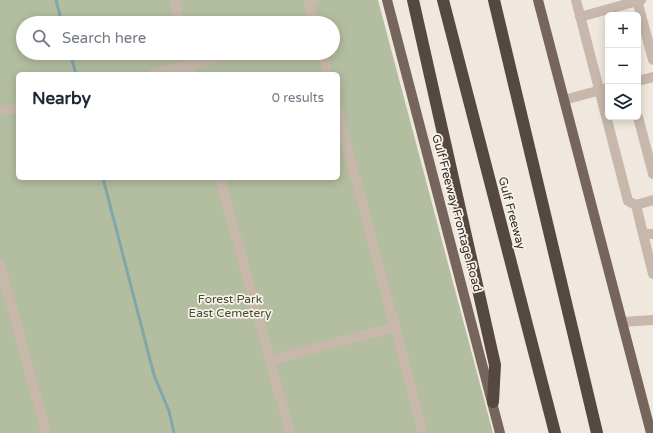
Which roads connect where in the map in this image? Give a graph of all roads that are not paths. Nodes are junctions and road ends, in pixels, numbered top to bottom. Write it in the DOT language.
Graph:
graph roads {
  1 [pos="175,0"];
  2 [pos="388,0"];
  3 [pos="413,0"];
  4 [pos="443,0"];
  5 [pos="494,0"];
  6 [pos="538,0"];
  7 [pos="576,0"];
  8 [pos="638,0"];
  9 [pos="310,2"];
  10 [pos="609,8"];
  11 [pos="178,16"];
  12 [pos="313,16"];
  13 [pos="580,16"];
  14 [pos="217,60"];
  15 [pos="324,60"];
  16 [pos="653,60"];
  17 [pos="190,69"];
  18 [pos="168,72"];
  19 [pos="327,72"];
  20 [pos="653,77"];
  21 [pos="641,80"];
  22 [pos="604,89"];
  23 [pos="564,100"];
  24 [pos="16,108"];
  25 [pos="0,112"];
  26 [pos="340,120"];
  27 [pos="639,120"];
  28 [pos="653,174"];
  29 [pos="221,180"];
  30 [pos="653,200"];
  31 [pos="636,205"];
  32 [pos="648,234"];
  33 [pos="0,263"];
  34 [pos="652,263"];
  35 [pos="653,274"];
  36 [pos="653,320"];
  37 [pos="622,322"];
  38 [pos="395,327"];
  39 [pos="271,360"];
  40 [pos="493,402"];
  41 [pos="46,433"];
  42 [pos="290,433"];
  43 [pos="423,433"];
  44 [pos="500,433"];
  45 [pos="555,433"];
  46 [pos="597,433"];
  47 [pos="651,433"];
  1 -- 11 [label="lane"];
  2 -- 40 [label="main road, Gulf Freeway Frontage Road"];
  3 -- 40 [label="highway"];
  4 -- 45 [label="highway, Gulf Freeway"];
  5 -- 46 [label="highway"];
  6 -- 23 [label="main road"];
  7 -- 13 [label="lane"];
  8 -- 10 [label="lane"];
  8 -- 16 [label="lane"];
  9 -- 12 [label="lane"];
  10 -- 13 [label="lane"];
  13 -- 22 [label="lane"];
  14 -- 17 [label="lane"];
  15 -- 19 [label="lane"];
  17 -- 18 [label="lane"];
  20 -- 21 [label="lane"];
  22 -- 23 [label="lane"];
  22 -- 31 [label="lane"];
  23 -- 37 [label="main road"];
  24 -- 25 [label="lane"];
  26 -- 38 [label="lane"];
  27 -- 28 [label="lane"];
  29 -- 39 [label="lane"];
  30 -- 31 [label="lane"];
  31 -- 32 [label="lane"];
  32 -- 34 [label="lane"];
  33 -- 41 [label="lane"];
  34 -- 35 [label="lane"];
  36 -- 37 [label="lane"];
  37 -- 47 [label="main road"];
  38 -- 39 [label="lane"];
  38 -- 43 [label="lane"];
  39 -- 42 [label="lane"];
  40 -- 44 [label="main road, Gulf Freeway Frontage Road"];
}
